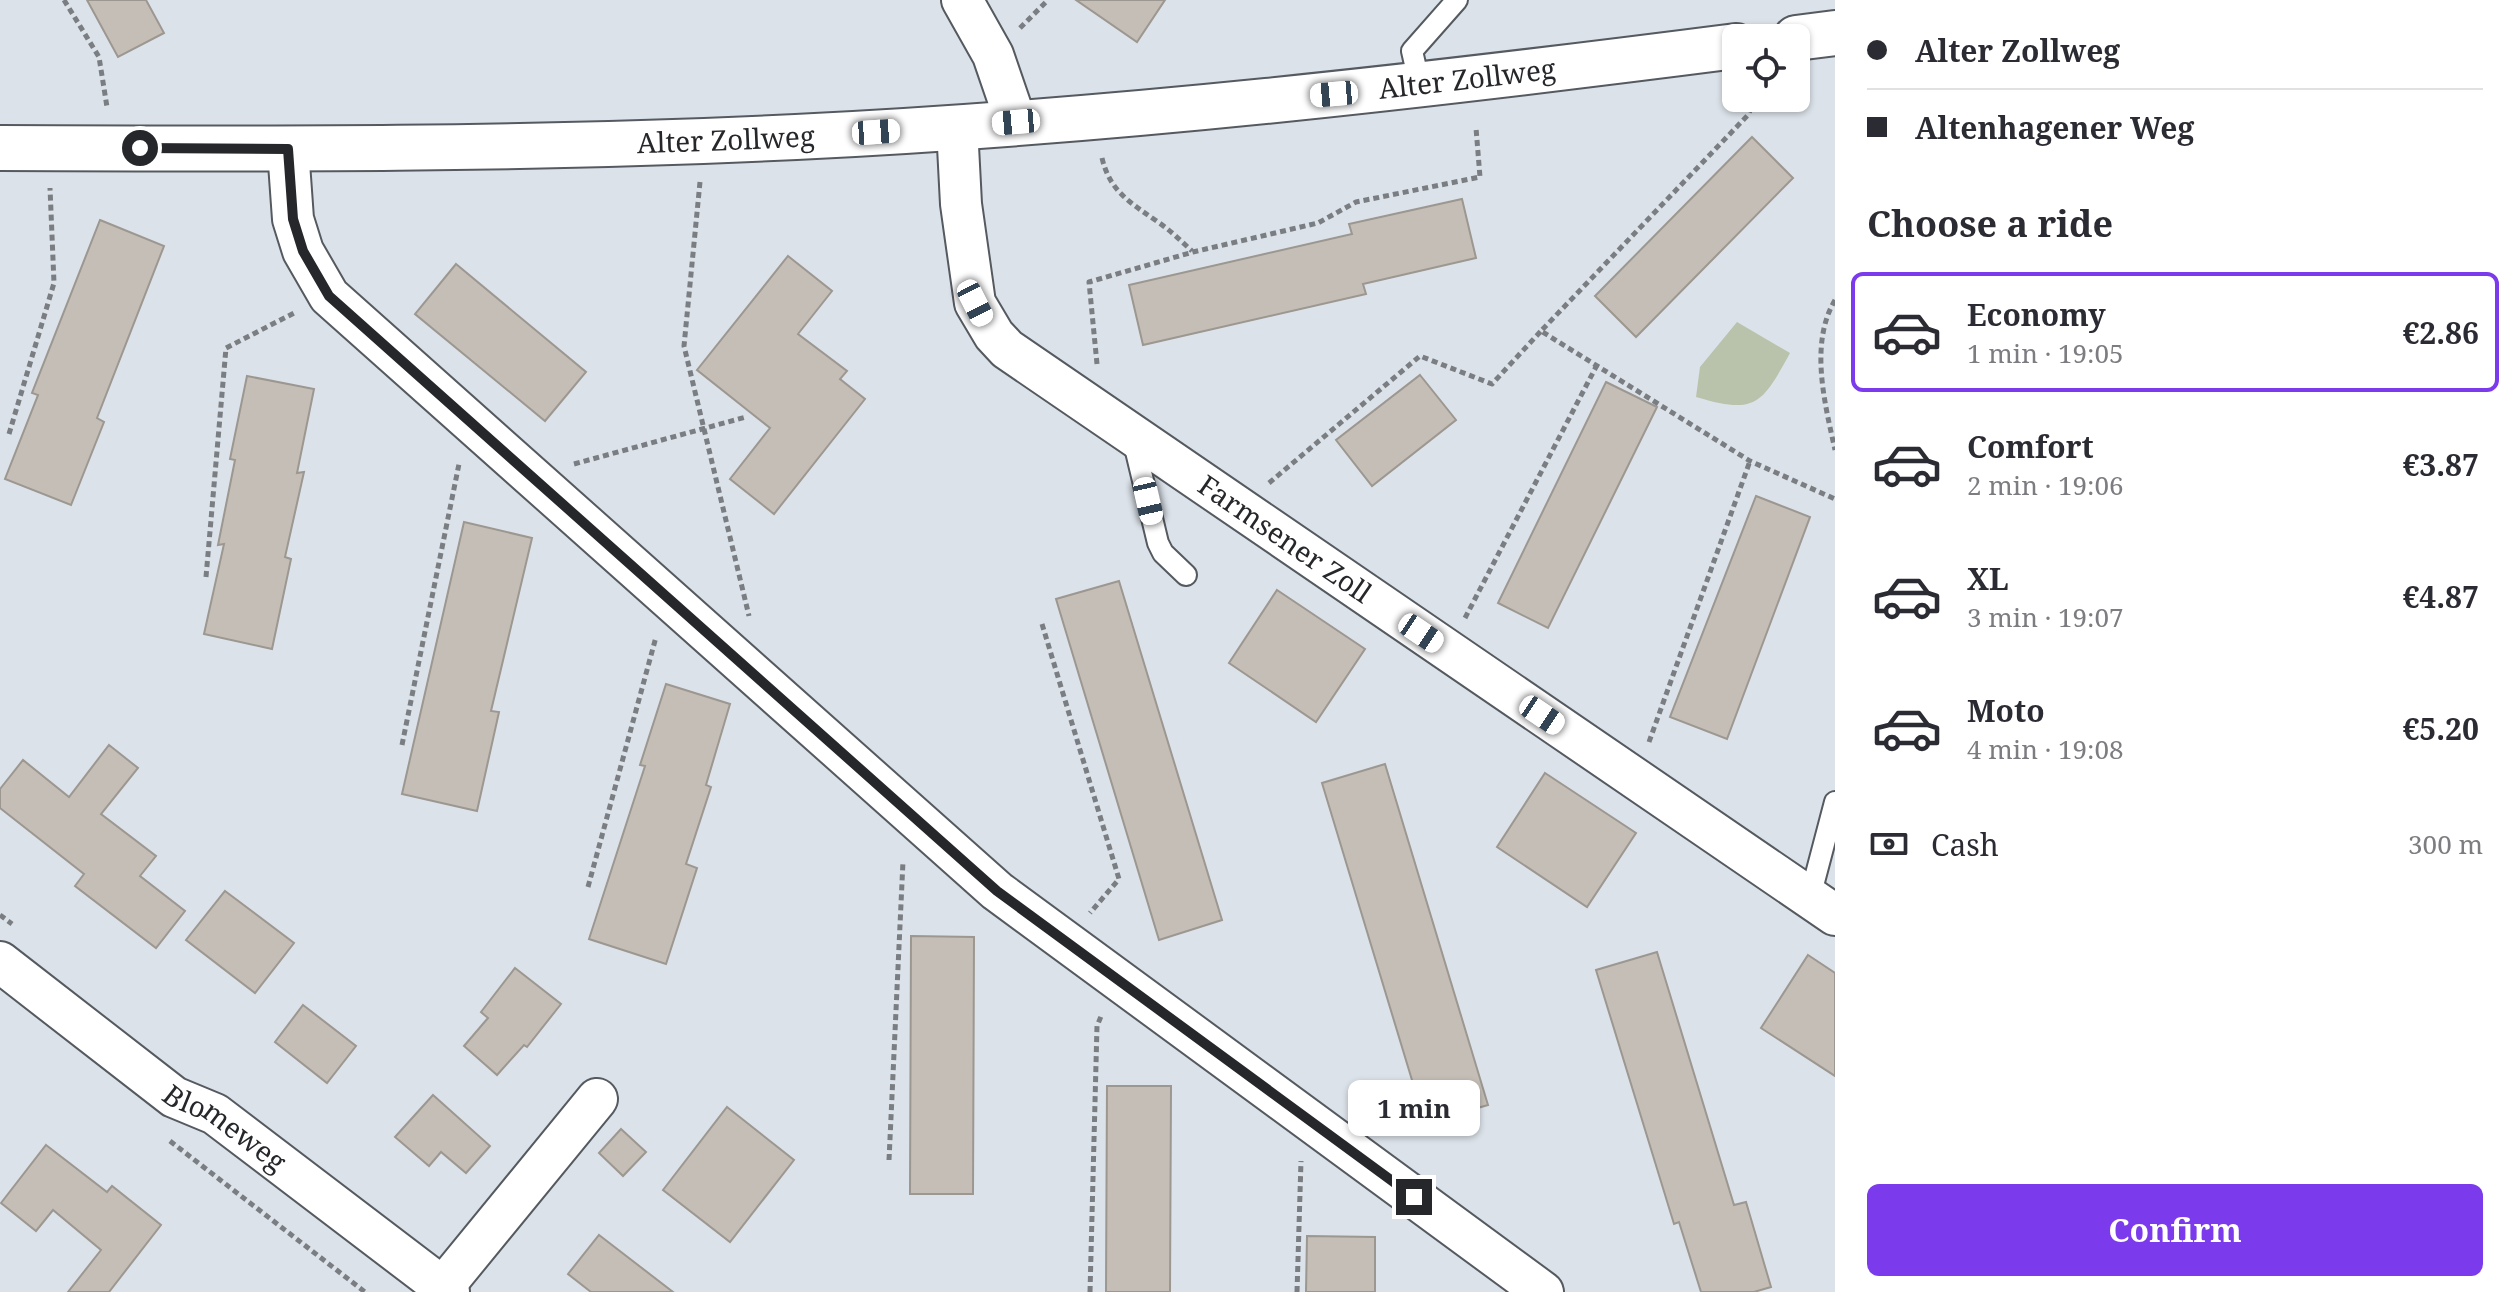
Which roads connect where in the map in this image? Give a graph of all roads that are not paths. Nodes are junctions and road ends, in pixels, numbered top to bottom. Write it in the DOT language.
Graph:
graph roads {
  1 [pos="962,0"];
  2 [pos="1457,0"];
  3 [pos="1835,33"];
  4 [pos="1810,36"];
  5 [pos="1722,48"];
  6 [pos="1420,86"];
  7 [pos="1016,122"];
  8 [pos="957,127"];
  9 [pos="0,148"];
  10 [pos="288,149"];
  11 [pos="1132,435"];
  12 [pos="1186,575"];
  13 [pos="1835,802"];
  14 [pos="1822,906"];
  15 [pos="0,962"];
  16 [pos="597,1099"];
  17 [pos="444,1290"];
  18 [pos="1543,1292"];
  1 -- 7 [label="street"];
  2 -- 6 [label="lane"];
  3 -- 4 [label="street"];
  5 -- 6 [label="street, Alter Zollweg"];
  6 -- 7 [label="street, Alter Zollweg"];
  7 -- 8 [label="street, Alter Zollweg"];
  8 -- 10 [label="street, Alter Zollweg"];
  8 -- 11 [label="street, Farmsener Zoll"];
  9 -- 10 [label="street, Alter Zollweg"];
  10 -- 18 [label="street"];
  11 -- 12 [label="lane"];
  11 -- 14 [label="street, Farmsener Zoll"];
  13 -- 14 [label="lane"];
  15 -- 17 [label="street, Blomeweg"];
  16 -- 17 [label="street"];
}
